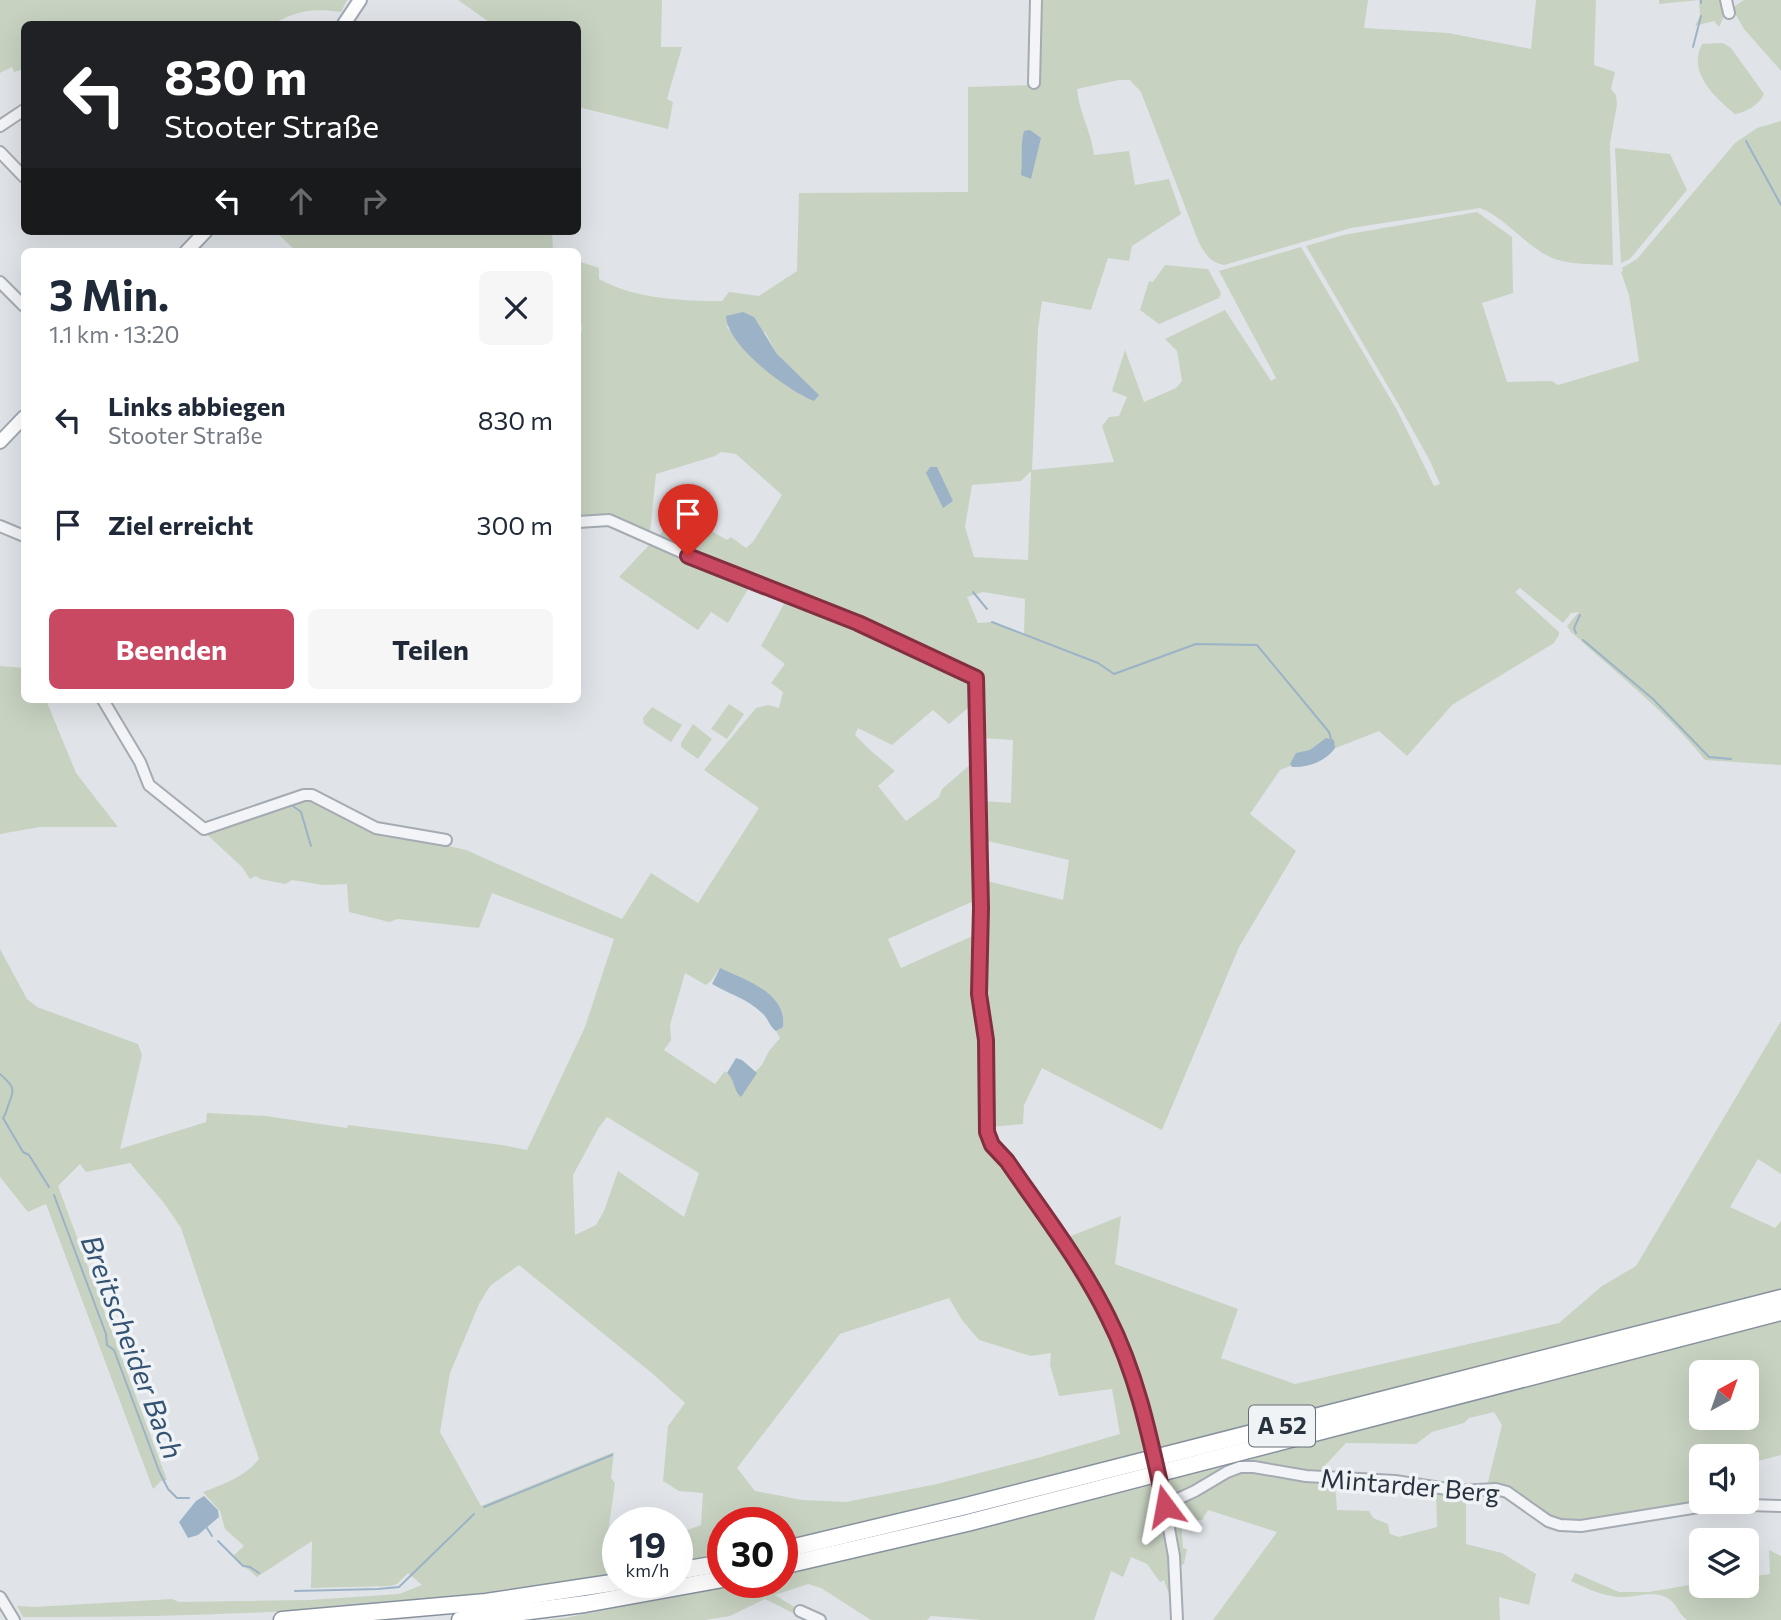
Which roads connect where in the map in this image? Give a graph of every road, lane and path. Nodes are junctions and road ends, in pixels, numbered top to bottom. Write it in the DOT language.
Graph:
graph roads {
  1 [pos="359,0"];
  2 [pos="1036,0"];
  3 [pos="1726,0"];
  4 [pos="1729,13"];
  5 [pos="346,21"];
  6 [pos="1034,83"];
  7 [pos="21,112"];
  8 [pos="0,126"];
  9 [pos="0,152"];
  10 [pos="21,174"];
  11 [pos="202,235"];
  12 [pos="190,248"];
  13 [pos="0,282"];
  14 [pos="21,303"];
  15 [pos="21,420"];
  16 [pos="0,442"];
  17 [pos="581,522"];
  18 [pos="0,526"];
  19 [pos="21,535"];
  20 [pos="105,703"];
  21 [pos="446,840"];
  22 [pos="1781,1298"];
  23 [pos="1781,1312"];
  24 [pos="1164,1500"];
  25 [pos="1781,1506"];
  26 [pos="798,1546"];
  27 [pos="798,1562"];
  28 [pos="707,1582"];
  29 [pos="602,1584"];
  30 [pos="0,1597"];
  31 [pos="800,1611"];
  32 [pos="14,1620"];
  33 [pos="282,1620"];
  34 [pos="460,1620"];
  35 [pos="820,1620"];
  36 [pos="1177,1620"];
  1 -- 5 [label="main road"];
  2 -- 6 [label="street"];
  3 -- 4 [label="street"];
  7 -- 8 [label="street"];
  9 -- 10 [label="street"];
  11 -- 12 [label="main road"];
  13 -- 14 [label="street"];
  15 -- 16 [label="main road"];
  17 -- 24 [label="street, bridge"];
  18 -- 19 [label="street"];
  20 -- 21 [label="street"];
  22 -- 26 [label="highway, A 52"];
  23 -- 27 [label="highway, A 52"];
  24 -- 25 [label="street, Mintarder Berg"];
  24 -- 36 [label="street"];
  28 -- 34 [label="highway"];
  29 -- 33 [label="highway"];
  30 -- 32 [label="street"];
  31 -- 35 [label="street"];
}
